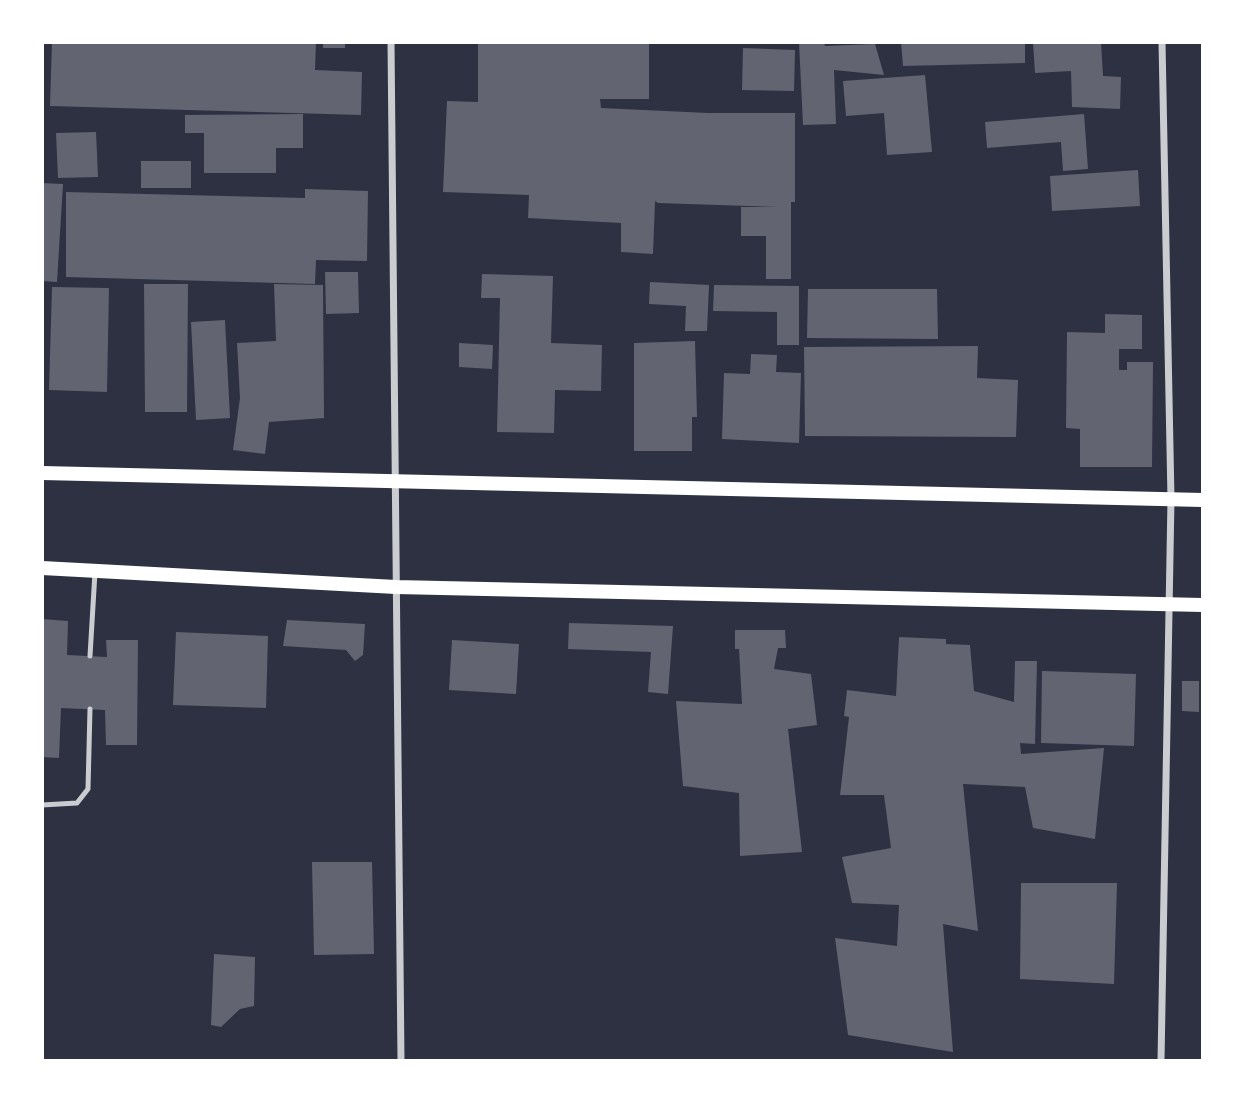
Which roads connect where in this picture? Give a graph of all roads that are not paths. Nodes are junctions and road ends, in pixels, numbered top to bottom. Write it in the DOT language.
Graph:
graph roads {
  1 [pos="390,42"];
  2 [pos="1162,42"];
  3 [pos="42,473"];
  4 [pos="395,482"];
  5 [pos="1171,499"];
  6 [pos="1203,500"];
  7 [pos="42,568"];
  8 [pos="96,571"];
  9 [pos="396,587"];
  10 [pos="1169,604"];
  11 [pos="1203,605"];
  12 [pos="90,656"];
  13 [pos="90,709"];
  14 [pos="42,805"];
  15 [pos="401,1061"];
  16 [pos="1161,1061"];
  1 -- 4 [label="street"];
  2 -- 5 [label="street"];
  3 -- 4 [label="main road"];
  4 -- 5 [label="main road"];
  4 -- 9 [label="street"];
  5 -- 6 [label="main road"];
  5 -- 10 [label="street"];
  7 -- 8 [label="main road"];
  8 -- 9 [label="main road"];
  8 -- 12 [label="lane"];
  9 -- 10 [label="main road"];
  9 -- 15 [label="street"];
  10 -- 11 [label="main road"];
  10 -- 16 [label="street"];
  13 -- 14 [label="lane"];
}
